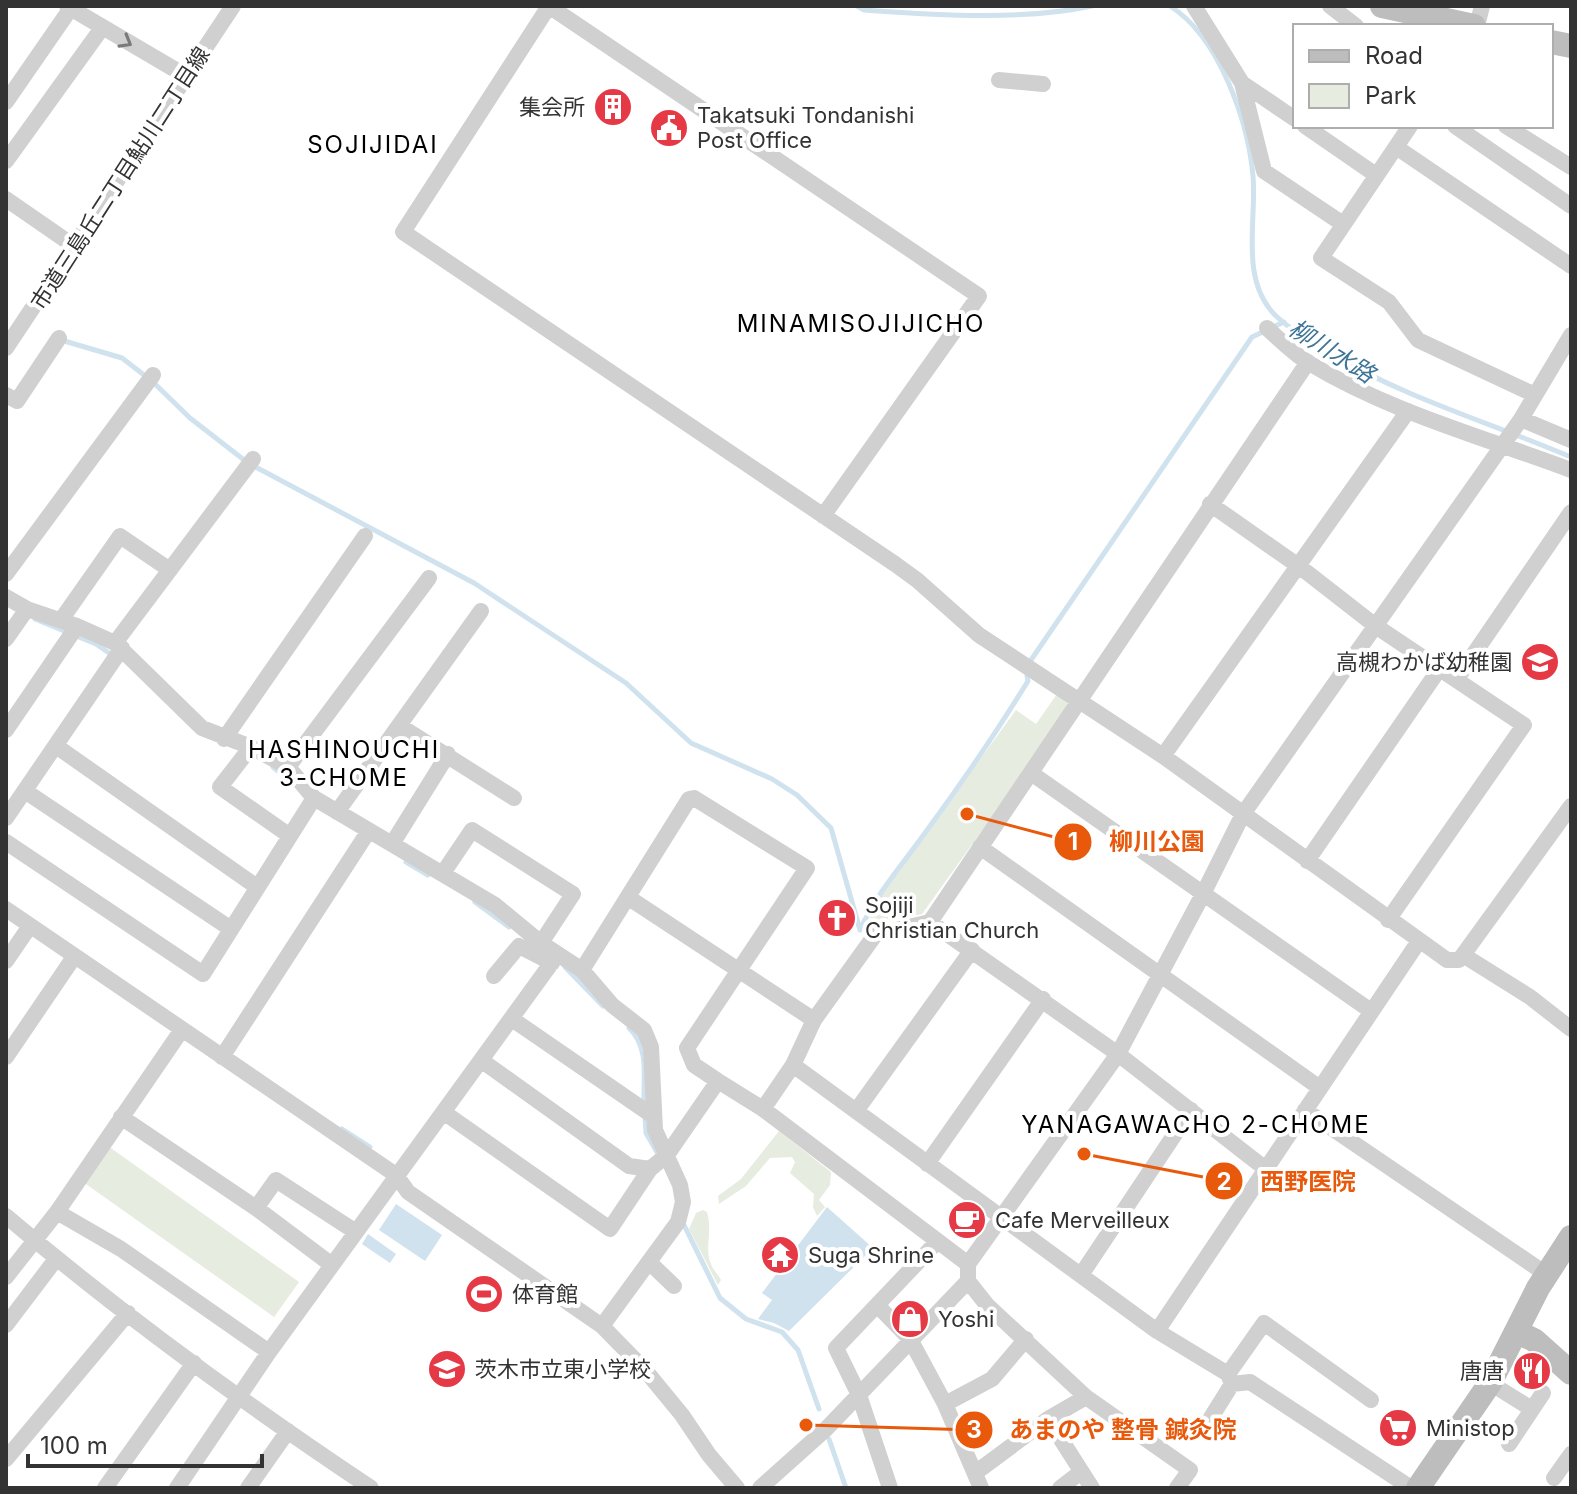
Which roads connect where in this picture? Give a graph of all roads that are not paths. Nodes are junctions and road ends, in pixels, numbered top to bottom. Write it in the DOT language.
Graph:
graph roads {
  1 [pos="233,6"];
  2 [pos="549,6"];
  3 [pos="1194,6"];
  4 [pos="1330,6"];
  5 [pos="1382,6"];
  6 [pos="69,7"];
  7 [pos="90,12"];
  8 [pos="1353,24"];
  9 [pos="1467,24"];
  10 [pos="102,28"];
  11 [pos="186,76"];
  12 [pos="999,76"];
  13 [pos="1242,83"];
  14 [pos="1043,84"];
  15 [pos="6,102"];
  16 [pos="1293,118"];
  17 [pos="1308,128"];
  18 [pos="1409,128"];
  19 [pos="1458,128"];
  20 [pos="1509,128"];
  21 [pos="1396,147"];
  22 [pos="6,161"];
  23 [pos="1571,167"];
  24 [pos="1376,175"];
  25 [pos="6,199"];
  26 [pos="1571,206"];
  27 [pos="1343,224"];
  28 [pos="74,246"];
  29 [pos="1571,266"];
  30 [pos="1267,328"];
  31 [pos="59,338"];
  32 [pos="1569,342"];
  33 [pos="6,348"];
  34 [pos="1308,362"];
  35 [pos="153,375"];
  36 [pos="6,395"];
  37 [pos="1535,395"];
  38 [pos="1408,411"];
  39 [pos="1519,421"];
  40 [pos="1571,440"];
  41 [pos="1505,442"];
  42 [pos="253,459"];
  43 [pos="1571,470"];
  44 [pos="1210,504"];
  45 [pos="1571,512"];
  46 [pos="823,516"];
  47 [pos="365,536"];
  48 [pos="1298,566"];
  49 [pos="170,570"];
  50 [pos="6,574"];
  51 [pos="429,578"];
  52 [pos="6,597"];
  53 [pos="27,609"];
  54 [pos="481,611"];
  55 [pos="69,623"];
  56 [pos="1377,627"];
  57 [pos="6,639"];
  58 [pos="118,646"];
  59 [pos="1440,668"];
  60 [pos="1456,680"];
  61 [pos="1081,700"];
  62 [pos="400,726"];
  63 [pos="6,730"];
  64 [pos="224,739"];
  65 [pos="56,746"];
  66 [pos="251,747"];
  67 [pos="448,754"];
  68 [pos="1163,756"];
  69 [pos="288,767"];
  70 [pos="1031,773"];
  71 [pos="25,791"];
  72 [pos="314,798"];
  73 [pos="514,798"];
  74 [pos="1571,806"];
  75 [pos="337,812"];
  76 [pos="1243,814"];
  77 [pos="6,818"];
  78 [pos="368,832"];
  79 [pos="290,836"];
  80 [pos="6,842"];
  81 [pos="392,844"];
  82 [pos="980,847"];
  83 [pos="1307,861"];
  84 [pos="443,873"];
  85 [pos="257,887"];
  86 [pos="1203,894"];
  87 [pos="629,898"];
  88 [pos="6,909"];
  89 [pos="1388,920"];
  90 [pos="930,922"];
  91 [pos="30,926"];
  92 [pos="231,929"];
  93 [pos="1419,941"];
  94 [pos="541,943"];
  95 [pos="972,950"];
  96 [pos="1463,955"];
  97 [pos="74,957"];
  98 [pos="555,958"];
  99 [pos="6,961"];
  100 [pos="582,970"];
  101 [pos="739,971"];
  102 [pos="1158,975"];
  103 [pos="494,976"];
  104 [pos="1043,999"];
  105 [pos="1371,1011"];
  106 [pos="512,1019"];
  107 [pos="814,1020"];
  108 [pos="1571,1029"];
  109 [pos="181,1031"];
  110 [pos="1118,1054"];
  111 [pos="6,1057"];
  112 [pos="222,1057"];
  113 [pos="485,1063"];
  114 [pos="793,1065"];
  115 [pos="718,1081"];
  116 [pos="1320,1088"];
  117 [pos="763,1109"];
  118 [pos="1191,1110"];
  119 [pos="1305,1110"];
  120 [pos="856,1111"];
  121 [pos="449,1116"];
  122 [pos="653,1116"];
  123 [pos="121,1117"];
  124 [pos="667,1155"];
  125 [pos="927,1164"];
  126 [pos="650,1169"];
  127 [pos="1267,1170"];
  128 [pos="396,1175"];
  129 [pos="256,1208"];
  130 [pos="57,1212"];
  131 [pos="6,1216"];
  132 [pos="1000,1217"];
  133 [pos="356,1232"];
  134 [pos="1571,1237"];
  135 [pos="36,1241"];
  136 [pos="937,1242"];
  137 [pos="56,1259"];
  138 [pos="649,1262"];
  139 [pos="332,1265"];
  140 [pos="968,1273"];
  141 [pos="1546,1274"];
  142 [pos="1081,1275"];
  143 [pos="6,1277"];
  144 [pos="674,1286"];
  145 [pos="877,1305"];
  146 [pos="128,1313"];
  147 [pos="6,1325"];
  148 [pos="602,1326"];
  149 [pos="1157,1331"];
  150 [pos="1517,1332"];
  151 [pos="910,1339"];
  152 [pos="1026,1339"];
  153 [pos="269,1352"];
  154 [pos="194,1363"];
  155 [pos="1571,1373"];
  156 [pos="1230,1379"];
  157 [pos="1490,1383"];
  158 [pos="1543,1393"];
  159 [pos="859,1395"];
  160 [pos="239,1397"];
  161 [pos="1086,1397"];
  162 [pos="1371,1400"];
  163 [pos="945,1404"];
  164 [pos="1532,1409"];
  165 [pos="1048,1419"];
  166 [pos="1207,1424"];
  167 [pos="288,1431"];
  168 [pos="1509,1444"];
  169 [pos="1571,1454"];
  170 [pos="6,1459"];
  171 [pos="1081,1472"];
  172 [pos="1554,1478"];
  173 [pos="978,1480"];
  174 [pos="105,1488"];
  175 [pos="177,1488"];
  176 [pos="248,1488"];
  177 [pos="371,1488"];
  178 [pos="737,1488"];
  179 [pos="760,1488"];
  180 [pos="890,1488"];
  181 [pos="1060,1488"];
  182 [pos="1092,1488"];
  183 [pos="1177,1488"];
  184 [pos="1411,1488"];
  185 [pos="1418,1488"];
  1 -- 11 [label="street, 市道三島丘二丁目鮎川二丁目線"];
  2 -- 46 [label="street"];
  2 -- 46 [label="street"];
  3 -- 13 [label="street"];
  4 -- 8 [label="street"];
  5 -- 9 [label="main road"];
  6 -- 7 [label="street"];
  6 -- 15 [label="street"];
  7 -- 10 [label="street"];
  10 -- 11 [label="street, one-way"];
  10 -- 22 [label="street"];
  11 -- 28 [label="street, 市道三島丘二丁目鮎川二丁目線"];
  12 -- 14 [label="street"];
  13 -- 16 [label="street"];
  13 -- 27 [label="street"];
  17 -- 24 [label="street"];
  18 -- 21 [label="street"];
  19 -- 26 [label="street"];
  20 -- 23 [label="street"];
  21 -- 24 [label="street"];
  21 -- 29 [label="street"];
  24 -- 27 [label="street"];
  25 -- 28 [label="street"];
  27 -- 37 [label="street"];
  28 -- 33 [label="street, 市道三島丘二丁目鮎川二丁目線"];
  30 -- 34 [label="street"];
  31 -- 36 [label="street"];
  32 -- 37 [label="street"];
  34 -- 38 [label="street"];
  34 -- 44 [label="street"];
  35 -- 50 [label="street"];
  37 -- 39 [label="street"];
  38 -- 41 [label="street"];
  38 -- 48 [label="street"];
  39 -- 40 [label="street"];
  39 -- 41 [label="street"];
  41 -- 43 [label="street"];
  41 -- 56 [label="street"];
  42 -- 49 [label="street"];
  44 -- 48 [label="street"];
  44 -- 61 [label="street"];
  45 -- 60 [label="street"];
  46 -- 61 [label="street"];
  47 -- 64 [label="street"];
  48 -- 56 [label="street"];
  48 -- 68 [label="street"];
  49 -- 55 [label="street"];
  49 -- 58 [label="street"];
  51 -- 69 [label="street"];
  52 -- 53 [label="street"];
  53 -- 55 [label="street"];
  53 -- 57 [label="street"];
  54 -- 62 [label="street"];
  55 -- 58 [label="street"];
  55 -- 63 [label="street"];
  56 -- 59 [label="street"];
  56 -- 76 [label="street"];
  58 -- 64 [label="street"];
  58 -- 65 [label="street"];
  59 -- 60 [label="street"];
  59 -- 83 [label="street"];
  60 -- 89 [label="street"];
  61 -- 68 [label="street"];
  61 -- 70 [label="street"];
  62 -- 67 [label="street"];
  62 -- 75 [label="street"];
  64 -- 66 [label="street"];
  65 -- 71 [label="street"];
  65 -- 85 [label="street"];
  66 -- 69 [label="street"];
  66 -- 79 [label="street"];
  67 -- 73 [label="street"];
  67 -- 81 [label="street"];
  68 -- 76 [label="street"];
  69 -- 72 [label="street"];
  70 -- 82 [label="street"];
  70 -- 86 [label="street"];
  71 -- 77 [label="street"];
  71 -- 92 [label="street"];
  72 -- 75 [label="street"];
  72 -- 79 [label="street"];
  74 -- 96 [label="street"];
  75 -- 78 [label="street"];
  76 -- 83 [label="street"];
  76 -- 86 [label="street"];
  78 -- 81 [label="street"];
  78 -- 112 [label="street"];
  79 -- 85 [label="street"];
  80 -- 92 [label="street"];
  81 -- 84 [label="street"];
  82 -- 90 [label="street"];
  82 -- 102 [label="street"];
  83 -- 89 [label="street"];
  84 -- 94 [label="street"];
  84 -- 94 [label="street"];
  85 -- 92 [label="street"];
  86 -- 102 [label="street"];
  86 -- 105 [label="street"];
  87 -- 100 [label="street"];
  87 -- 101 [label="street"];
  87 -- 101 [label="street"];
  88 -- 91 [label="street"];
  89 -- 93 [label="street"];
  90 -- 95 [label="street"];
  90 -- 107 [label="street"];
  91 -- 97 [label="street"];
  91 -- 99 [label="street"];
  93 -- 96 [label="street"];
  93 -- 105 [label="street"];
  94 -- 98 [label="street"];
  95 -- 104 [label="street"];
  95 -- 120 [label="street"];
  96 -- 108 [label="street"];
  97 -- 109 [label="street"];
  97 -- 111 [label="street"];
  98 -- 100 [label="street"];
  98 -- 103 [label="street"];
  98 -- 106 [label="street"];
  100 -- 122 [label="street"];
  101 -- 107 [label="street"];
  101 -- 115 [label="street"];
  102 -- 110 [label="street"];
  102 -- 116 [label="street"];
  104 -- 110 [label="street"];
  104 -- 125 [label="street"];
  105 -- 116 [label="street"];
  106 -- 122 [label="street"];
  106 -- 128 [label="street"];
  107 -- 114 [label="street"];
  109 -- 112 [label="street"];
  109 -- 123 [label="street"];
  110 -- 118 [label="street"];
  110 -- 132 [label="street"];
  112 -- 128 [label="street"];
  113 -- 126 [label="street"];
  114 -- 117 [label="street"];
  114 -- 120 [label="street"];
  115 -- 117 [label="street"];
  115 -- 124 [label="street"];
  116 -- 119 [label="street"];
  117 -- 136 [label="street"];
  118 -- 127 [label="street"];
  118 -- 142 [label="street"];
  119 -- 127 [label="street"];
  119 -- 141 [label="street"];
  120 -- 125 [label="street"];
  121 -- 126 [label="street"];
  122 -- 124 [label="street"];
  123 -- 129 [label="street"];
  123 -- 130 [label="street"];
  124 -- 126 [label="street"];
  124 -- 138 [label="street"];
  125 -- 132 [label="street"];
  127 -- 149 [label="street"];
  128 -- 133 [label="street"];
  128 -- 148 [label="street"];
  129 -- 133 [label="street"];
  129 -- 139 [label="street"];
  130 -- 135 [label="street"];
  130 -- 153 [label="street"];
  131 -- 135 [label="street"];
  132 -- 140 [label="street"];
  132 -- 142 [label="street"];
  133 -- 139 [label="street"];
  134 -- 141 [label="main road"];
  135 -- 137 [label="street"];
  135 -- 143 [label="street"];
  136 -- 140 [label="street"];
  136 -- 145 [label="street"];
  137 -- 146 [label="street"];
  137 -- 147 [label="street"];
  138 -- 144 [label="street"];
  138 -- 148 [label="street"];
  139 -- 153 [label="street"];
  140 -- 151 [label="street"];
  140 -- 152 [label="street"];
  141 -- 150 [label="main road"];
  142 -- 149 [label="street"];
  145 -- 151 [label="street"];
  145 -- 159 [label="street"];
  146 -- 154 [label="street"];
  146 -- 170 [label="street"];
  148 -- 178 [label="street"];
  149 -- 156 [label="street"];
  150 -- 155 [label="main road"];
  150 -- 157 [label="main road"];
  151 -- 159 [label="street"];
  151 -- 163 [label="street"];
  152 -- 161 [label="street"];
  152 -- 163 [label="street"];
  153 -- 160 [label="street"];
  154 -- 160 [label="street"];
  154 -- 174 [label="street"];
  156 -- 162 [label="street"];
  156 -- 166 [label="street"];
  156 -- 184 [label="street"];
  157 -- 164 [label="street"];
  157 -- 185 [label="main road"];
  158 -- 164 [label="street"];
  159 -- 179 [label="street"];
  159 -- 180 [label="street"];
  160 -- 167 [label="street"];
  160 -- 175 [label="street"];
  161 -- 165 [label="street"];
  161 -- 183 [label="street"];
  163 -- 173 [label="street"];
  164 -- 168 [label="street"];
  165 -- 171 [label="street"];
  165 -- 173 [label="street"];
  167 -- 176 [label="street"];
  167 -- 177 [label="street"];
  169 -- 172 [label="street"];
  171 -- 181 [label="street"];
  171 -- 182 [label="street"];
}
